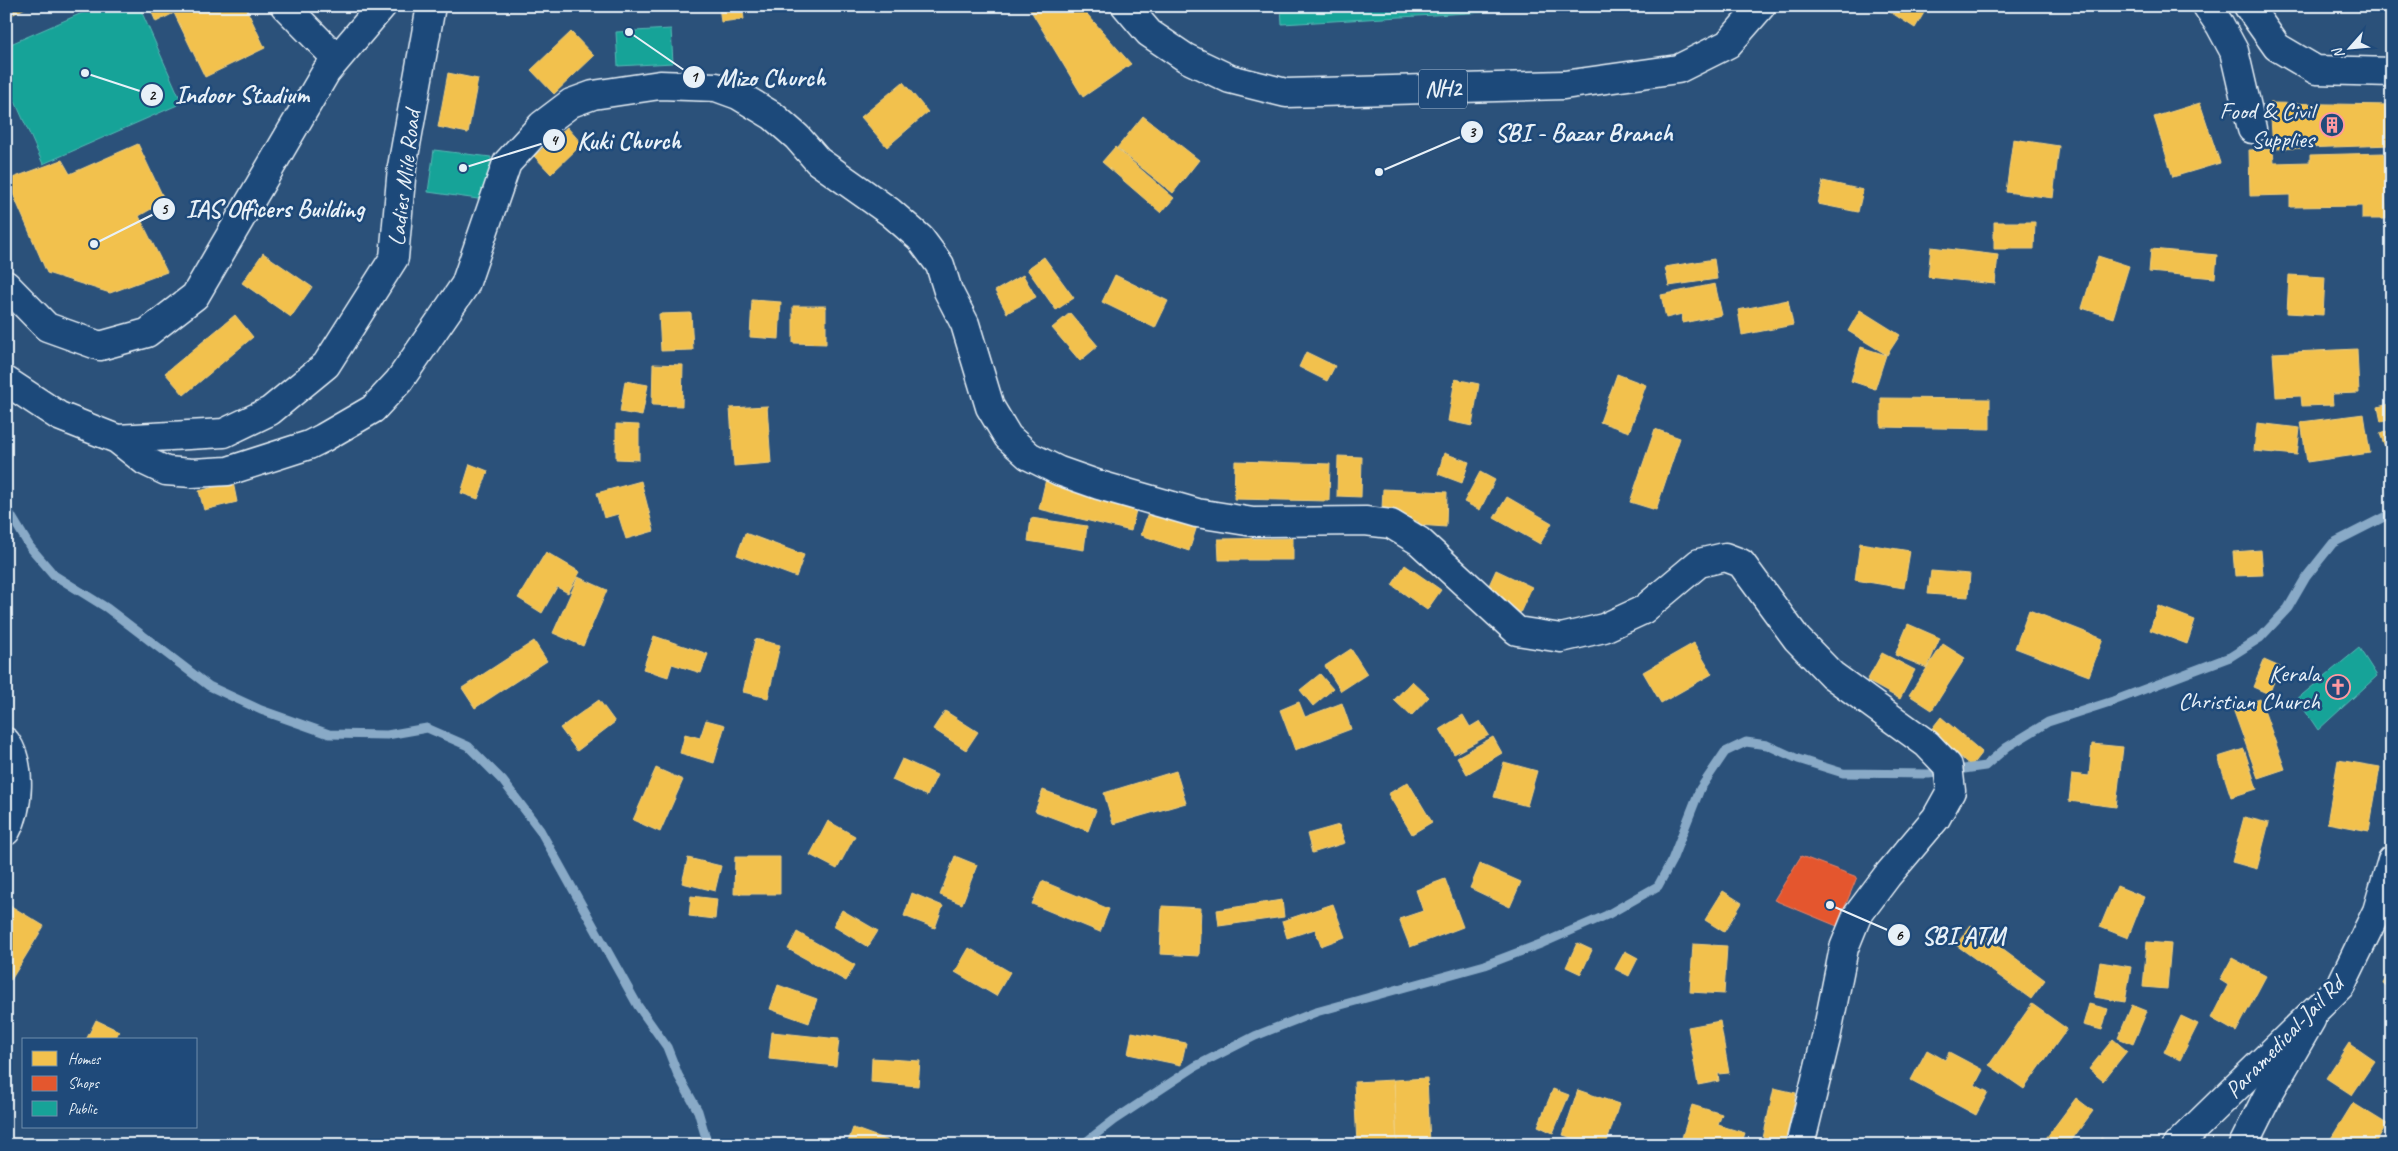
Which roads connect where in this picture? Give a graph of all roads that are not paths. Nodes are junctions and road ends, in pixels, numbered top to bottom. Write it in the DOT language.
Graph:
graph roads {
  1 [pos="286,6"];
  2 [pos="382,6"];
  3 [pos="431,6"];
  4 [pos="1126,6"];
  5 [pos="1761,6"];
  6 [pos="2207,6"];
  7 [pos="2248,6"];
  8 [pos="337,59"];
  9 [pos="2392,72"];
  10 [pos="2252,129"];
  11 [pos="6,285"];
  12 [pos="6,381"];
  13 [pos="116,439"];
  14 [pos="6,742"];
  15 [pos="6,831"];
  16 [pos="2392,860"];
  17 [pos="2318,1007"];
  18 [pos="1800,1145"];
  19 [pos="2177,1145"];
  20 [pos="2243,1145"];
  1 -- 8 [label="main road"];
  2 -- 8 [label="main road"];
  3 -- 13 [label="main road, Ladies Mile Road"];
  4 -- 5 [label="main road, NH2"];
  6 -- 10 [label="main road"];
  7 -- 9 [label="main road"];
  8 -- 11 [label="main road"];
  12 -- 13 [label="main road, Ladies Mile Road"];
  13 -- 18 [label="main road"];
  14 -- 15 [label="main road"];
  16 -- 17 [label="main road, Paramedical-Jail Rd"];
  17 -- 19 [label="main road, Paramedical-Jail Rd"];
  17 -- 20 [label="main road"];
}
